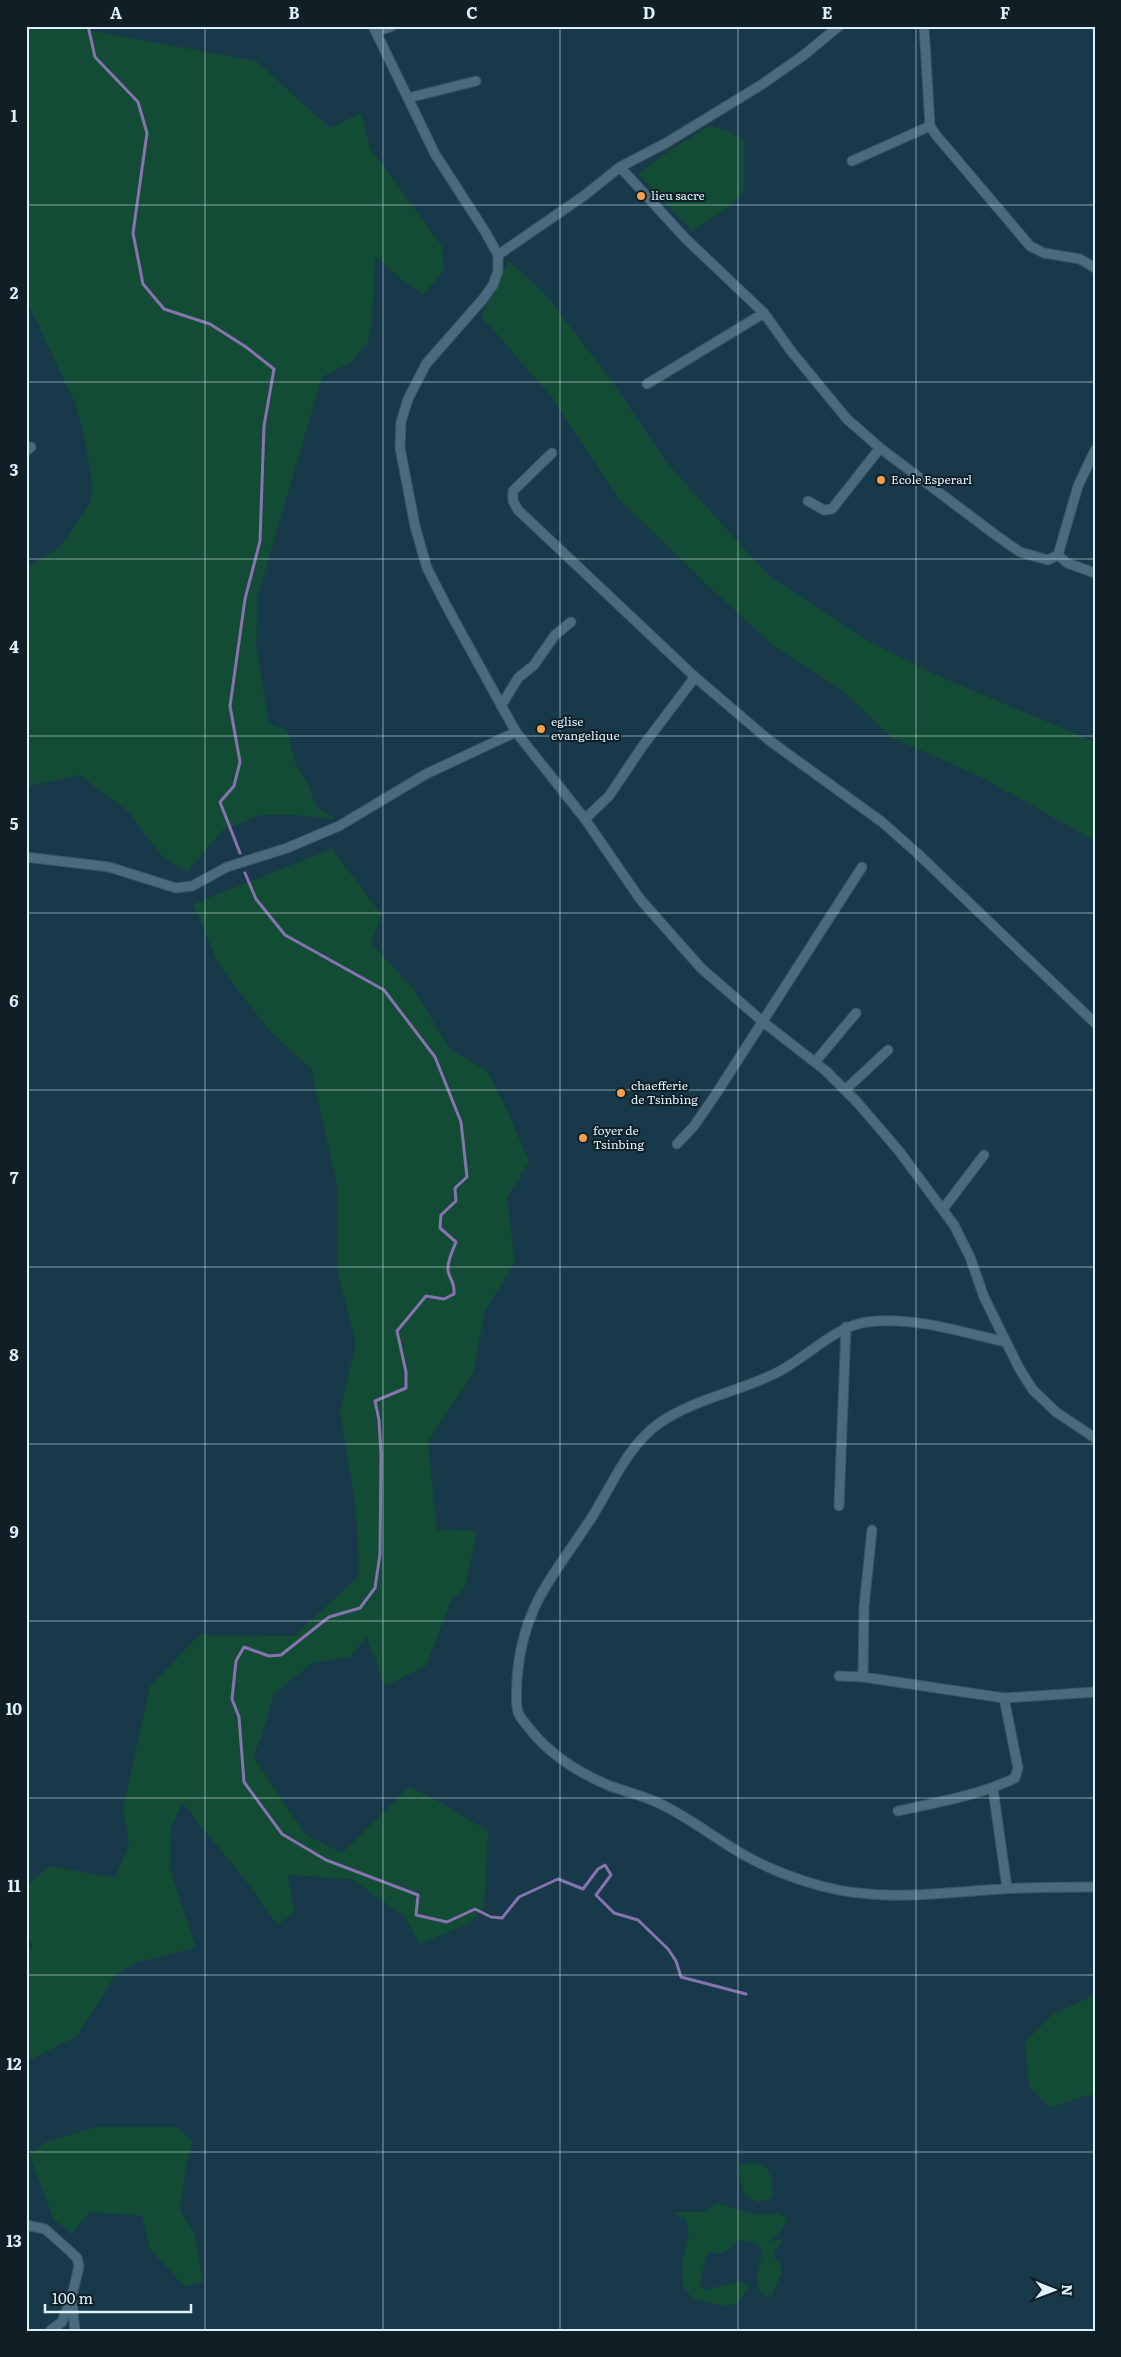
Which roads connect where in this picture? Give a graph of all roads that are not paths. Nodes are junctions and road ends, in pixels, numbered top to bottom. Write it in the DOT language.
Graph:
graph roads {
  1 [pos="392,26"];
  2 [pos="839,26"];
  3 [pos="924,26"];
  4 [pos="375,29"];
  5 [pos="476,81"];
  6 [pos="408,98"];
  7 [pos="930,126"];
  8 [pos="852,161"];
  9 [pos="620,167"];
  10 [pos="498,255"];
  11 [pos="1095,268"];
  12 [pos="764,313"];
  13 [pos="647,384"];
  14 [pos="880,448"];
  15 [pos="1095,450"];
  16 [pos="552,453"];
  17 [pos="808,501"];
  18 [pos="1058,555"];
  19 [pos="1095,573"];
  20 [pos="571,622"];
  21 [pos="695,677"];
  22 [pos="501,706"];
  23 [pos="516,732"];
  24 [pos="585,820"];
  25 [pos="26,857"];
  26 [pos="862,867"];
  27 [pos="856,1013"];
  28 [pos="762,1021"];
  29 [pos="1095,1023"];
  30 [pos="888,1050"];
  31 [pos="815,1062"];
  32 [pos="845,1090"];
  33 [pos="677,1144"];
  34 [pos="984,1156"];
  35 [pos="943,1209"];
  36 [pos="846,1327"];
  37 [pos="1006,1342"];
  38 [pos="1095,1438"];
  39 [pos="839,1506"];
  40 [pos="872,1530"];
  41 [pos="840,1676"];
  42 [pos="863,1677"];
  43 [pos="1095,1692"];
  44 [pos="1004,1698"];
  45 [pos="993,1789"];
  46 [pos="898,1811"];
  47 [pos="1095,1887"];
  48 [pos="1007,1888"];
  49 [pos="26,2224"];
  50 [pos="72,2296"];
  51 [pos="51,2330"];
  52 [pos="75,2331"];
  1 -- 4 [label="street"];
  2 -- 9 [label="street"];
  3 -- 7 [label="street"];
  4 -- 6 [label="street"];
  5 -- 6 [label="street"];
  6 -- 10 [label="street"];
  7 -- 8 [label="street"];
  7 -- 11 [label="street"];
  9 -- 10 [label="street"];
  9 -- 12 [label="street"];
  10 -- 22 [label="street"];
  12 -- 13 [label="street"];
  12 -- 14 [label="street"];
  14 -- 17 [label="street"];
  14 -- 18 [label="street"];
  15 -- 18 [label="street"];
  16 -- 21 [label="street"];
  18 -- 19 [label="street"];
  20 -- 22 [label="street"];
  21 -- 24 [label="street"];
  21 -- 29 [label="street"];
  22 -- 23 [label="street"];
  23 -- 24 [label="street"];
  23 -- 25 [label="street"];
  24 -- 28 [label="street"];
  26 -- 28 [label="street"];
  27 -- 31 [label="street"];
  28 -- 31 [label="street"];
  28 -- 33 [label="street"];
  30 -- 32 [label="street"];
  31 -- 32 [label="street"];
  32 -- 35 [label="street"];
  34 -- 35 [label="street"];
  35 -- 37 [label="street"];
  36 -- 37 [label="street"];
  36 -- 39 [label="street"];
  36 -- 48 [label="street"];
  37 -- 38 [label="street"];
  40 -- 42 [label="street"];
  41 -- 42 [label="street"];
  42 -- 44 [label="street"];
  43 -- 44 [label="street"];
  44 -- 45 [label="street"];
  45 -- 46 [label="street"];
  45 -- 48 [label="street"];
  47 -- 48 [label="street"];
  49 -- 50 [label="street"];
  50 -- 51 [label="street"];
  50 -- 52 [label="street"];
}
